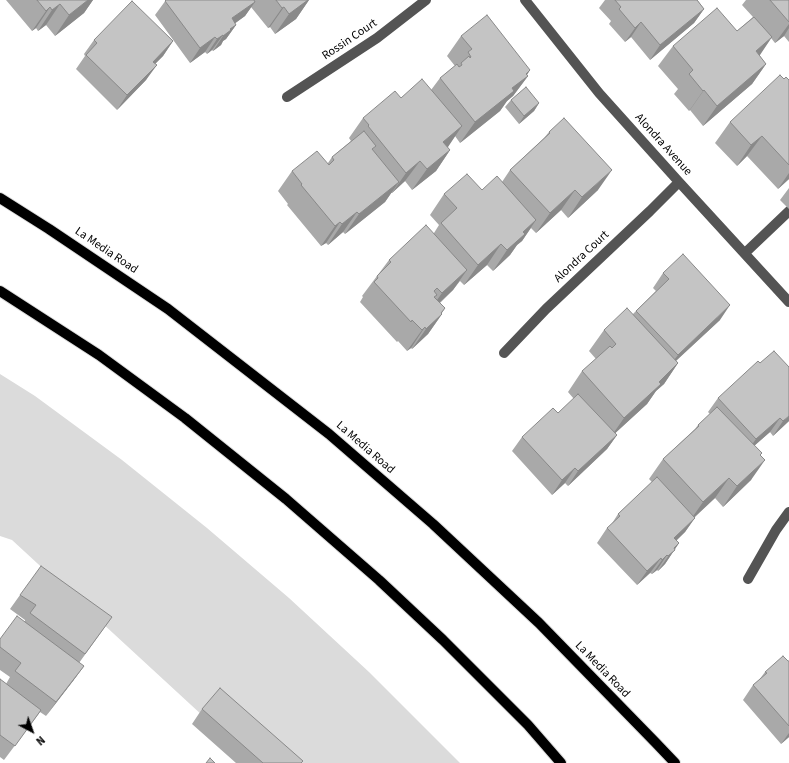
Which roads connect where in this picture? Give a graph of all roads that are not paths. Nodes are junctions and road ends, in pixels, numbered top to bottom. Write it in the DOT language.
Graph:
graph roads {
  1 [pos="426,0"];
  2 [pos="525,0"];
  3 [pos="287,97"];
  4 [pos="679,182"];
  5 [pos="0,198"];
  6 [pos="789,211"];
  7 [pos="745,253"];
  8 [pos="0,291"];
  9 [pos="789,302"];
  10 [pos="504,353"];
  11 [pos="789,512"];
  12 [pos="748,579"];
  13 [pos="561,763"];
  14 [pos="674,763"];
  1 -- 3 [label="street, Rossin Court"];
  2 -- 4 [label="street, Alondra Avenue"];
  4 -- 7 [label="street, Alondra Avenue"];
  4 -- 10 [label="street, Alondra Court"];
  5 -- 14 [label="main road, La Media Road"];
  6 -- 7 [label="street"];
  7 -- 9 [label="street, Alondra Avenue"];
  8 -- 13 [label="main road"];
  11 -- 12 [label="street"];
}
